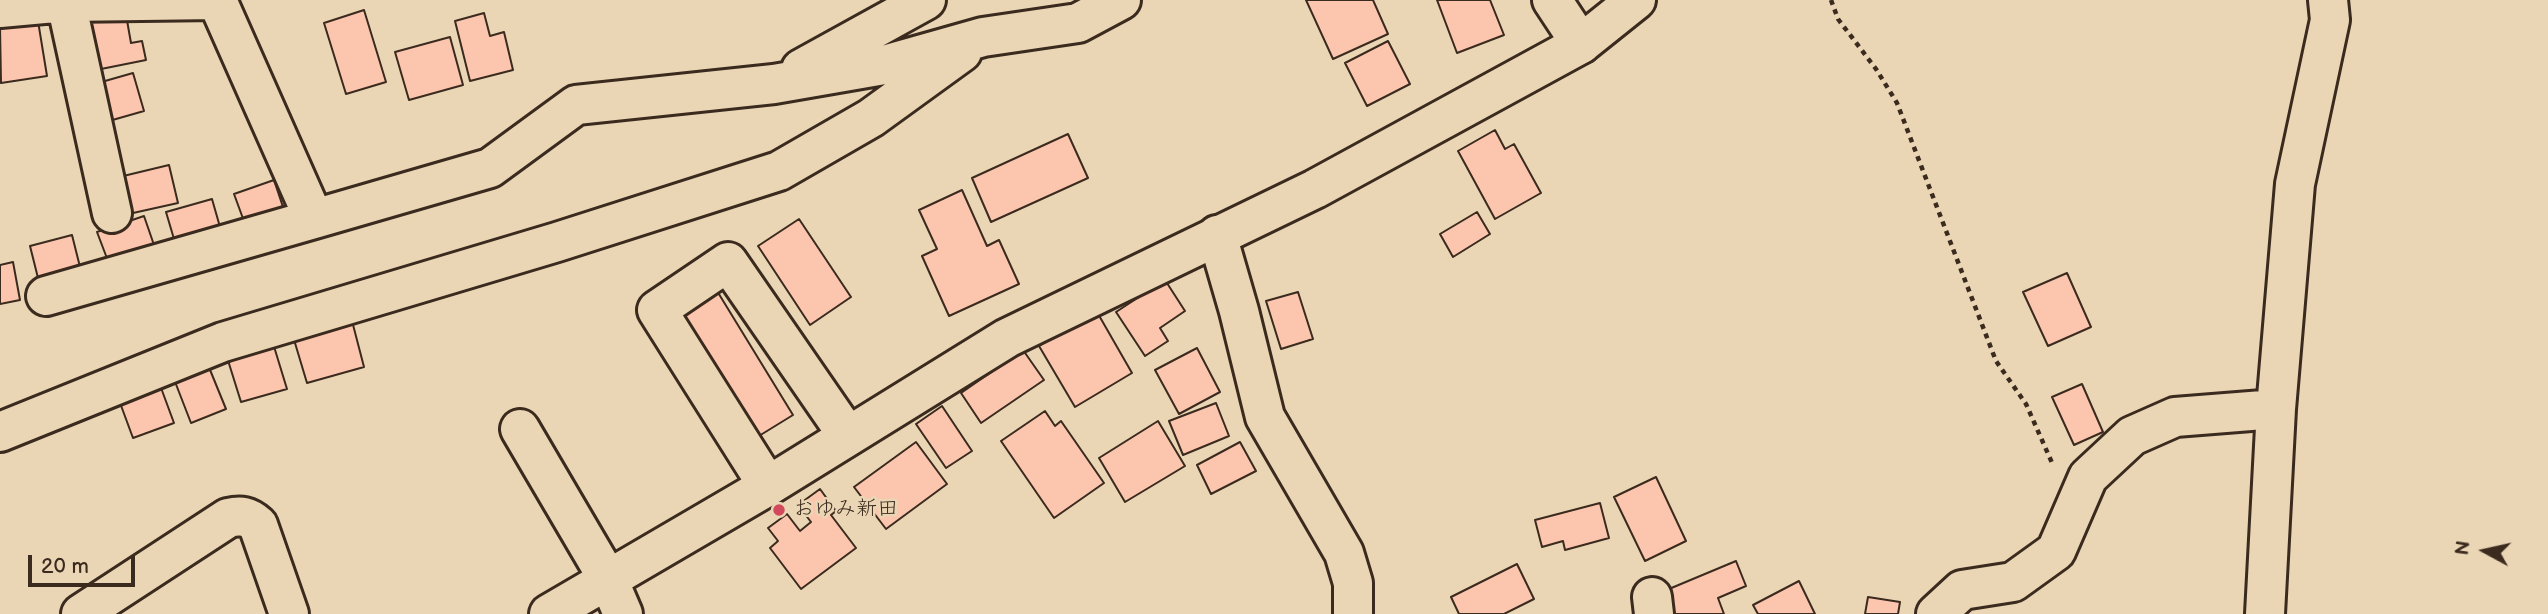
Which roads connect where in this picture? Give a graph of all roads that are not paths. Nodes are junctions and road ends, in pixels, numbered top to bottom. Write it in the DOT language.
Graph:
graph roads {
  1 [pos="217,0"];
  2 [pos="926,0"];
  3 [pos="1121,0"];
  4 [pos="1552,0"];
  5 [pos="1636,0"];
  6 [pos="2328,0"];
  7 [pos="66,2"];
  8 [pos="0,8"];
  9 [pos="983,37"];
  10 [pos="1581,44"];
  11 [pos="774,84"];
  12 [pos="112,213"];
  13 [pos="314,219"];
  14 [pos="1217,235"];
  15 [pos="46,296"];
  16 [pos="2276,409"];
  17 [pos="520,429"];
  18 [pos="0,432"];
  19 [pos="848,436"];
  20 [pos="768,486"];
  21 [pos="608,579"];
  22 [pos="82,614"];
  23 [pos="289,614"];
  24 [pos="549,614"];
  25 [pos="624,614"];
  26 [pos="1353,614"];
  27 [pos="1936,614"];
  28 [pos="2265,614"];
  1 -- 7 [label="street"];
  1 -- 13 [label="street"];
  2 -- 11 [label="street"];
  3 -- 9 [label="street"];
  4 -- 10 [label="street"];
  5 -- 10 [label="street"];
  6 -- 16 [label="street"];
  7 -- 8 [label="street"];
  7 -- 12 [label="street"];
  9 -- 11 [label="street"];
  9 -- 18 [label="street"];
  10 -- 14 [label="street"];
  11 -- 13 [label="street"];
  13 -- 15 [label="street"];
  14 -- 19 [label="street"];
  14 -- 26 [label="street"];
  16 -- 27 [label="street"];
  16 -- 28 [label="street"];
  17 -- 21 [label="street"];
  19 -- 20 [label="street"];
  19 -- 20 [label="street"];
  20 -- 21 [label="street"];
  21 -- 24 [label="street"];
  21 -- 25 [label="street"];
  22 -- 23 [label="street"];
}
